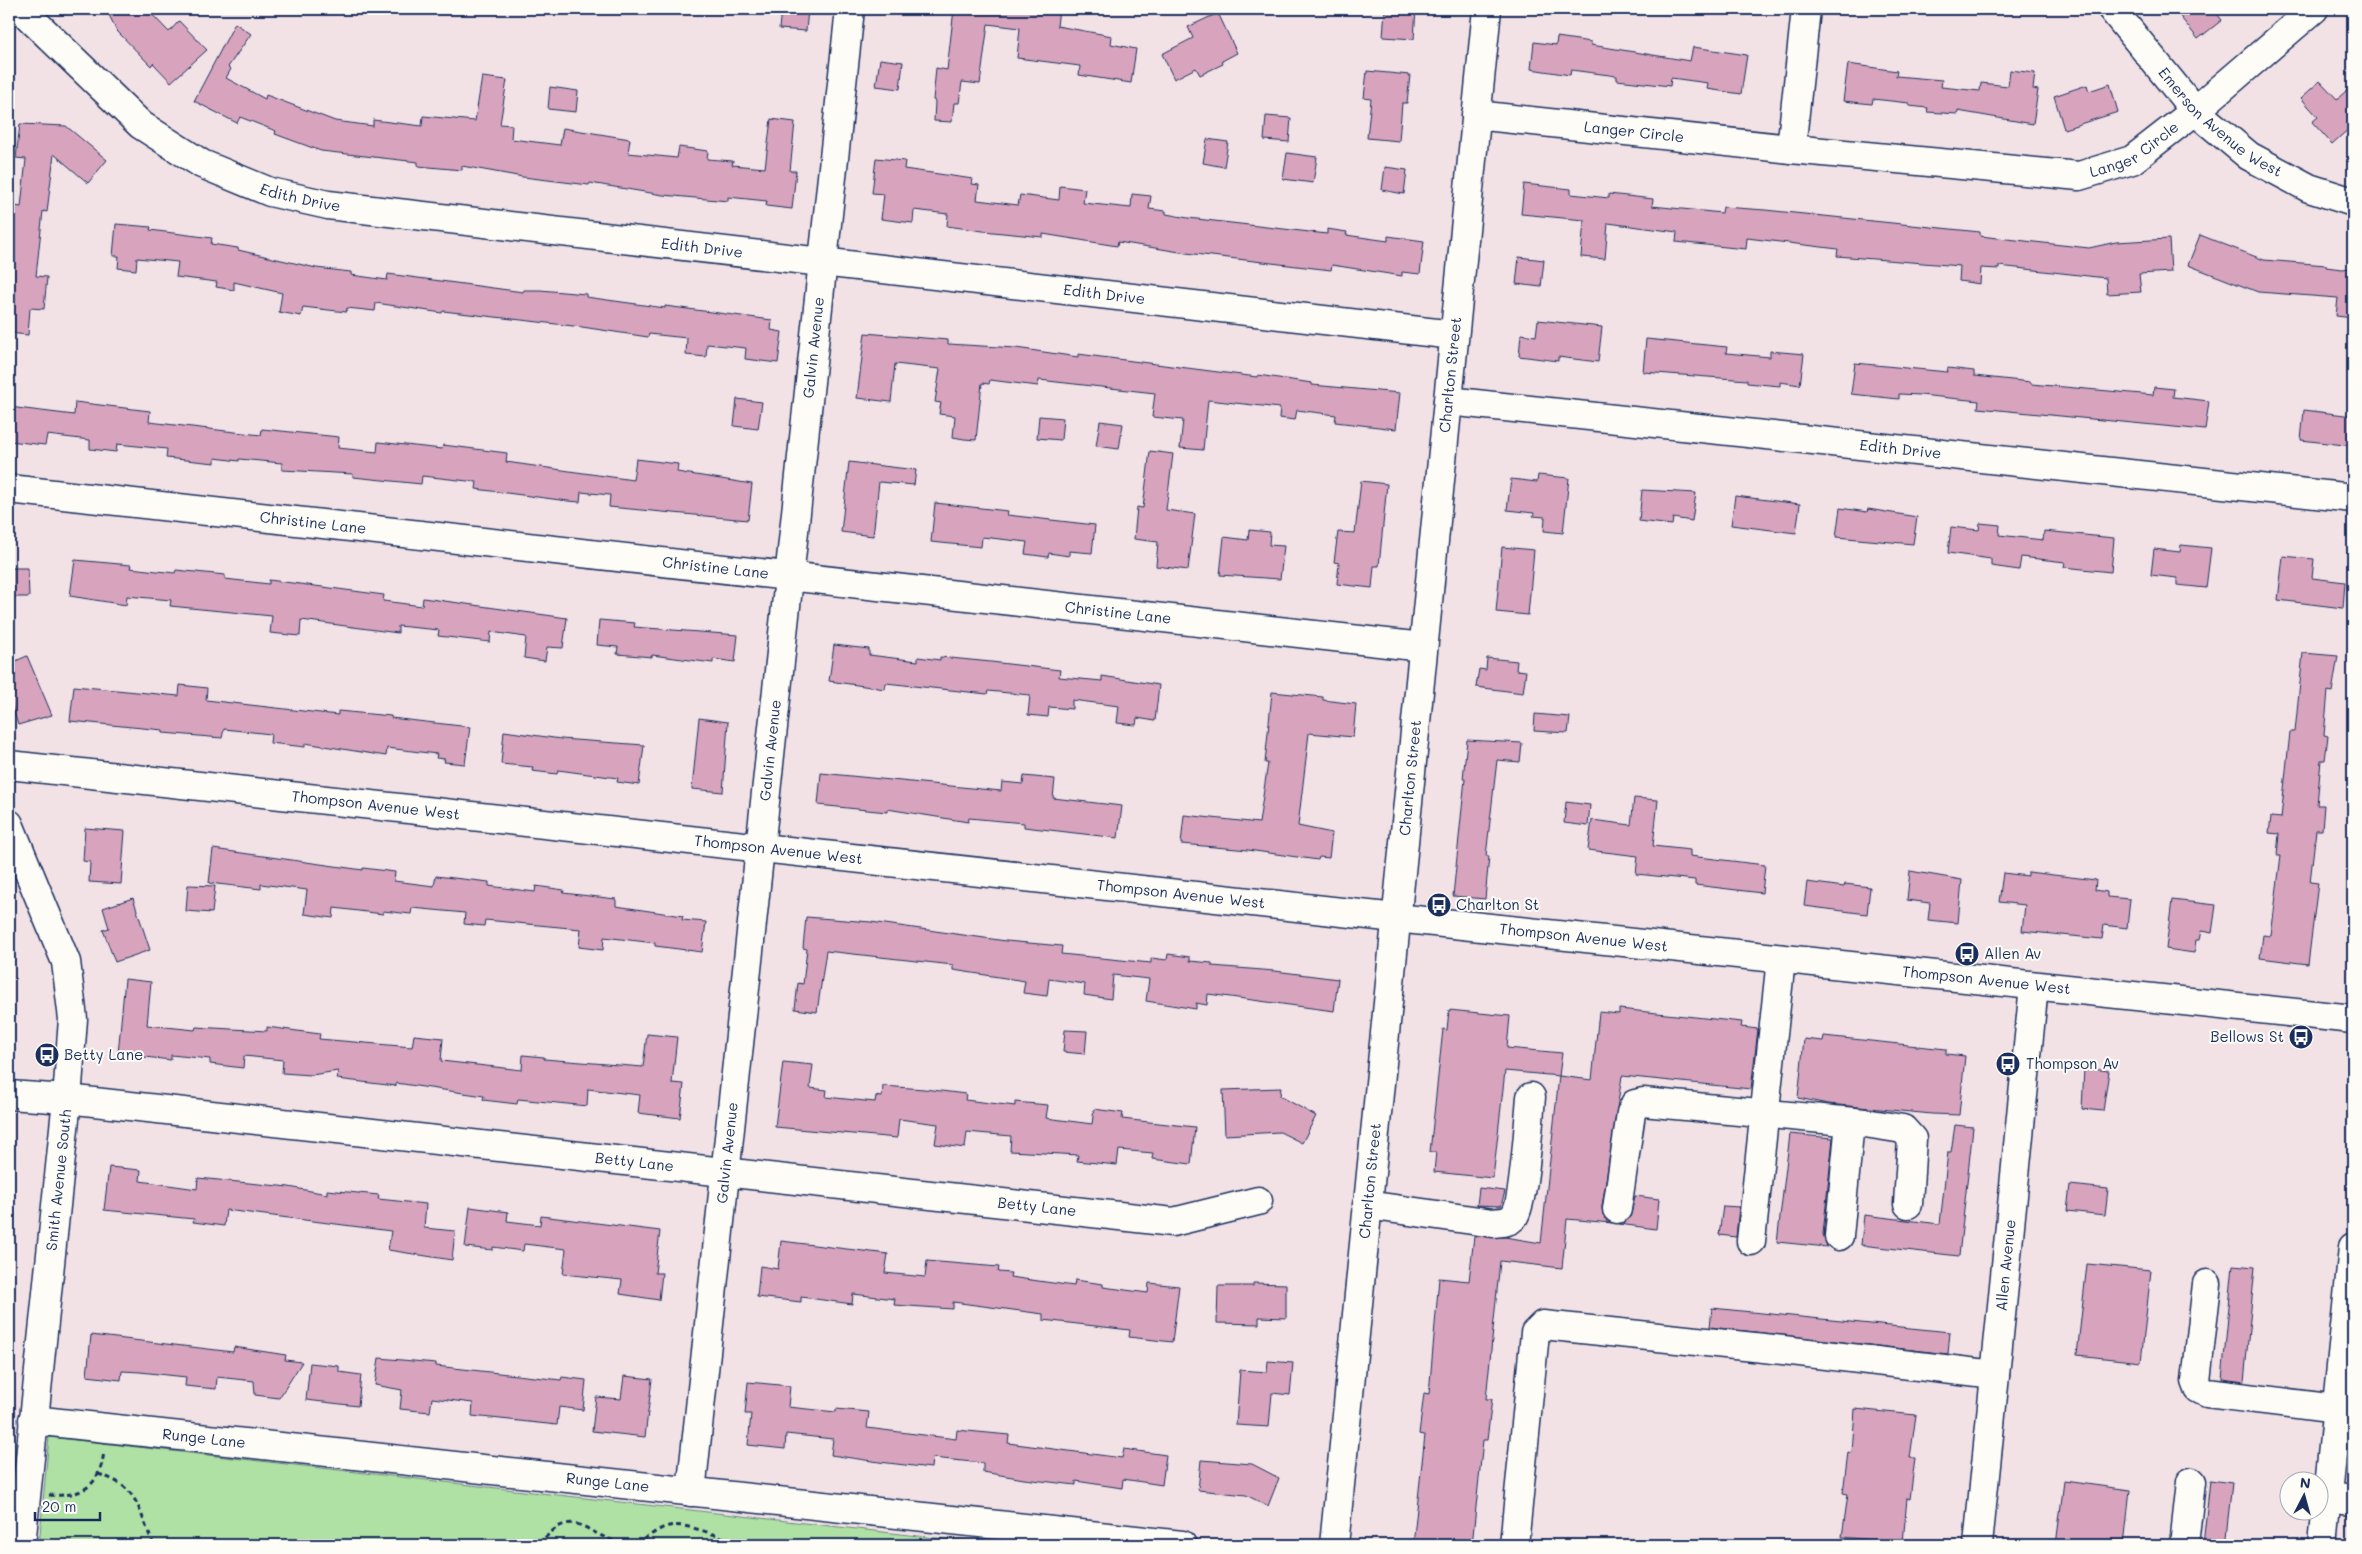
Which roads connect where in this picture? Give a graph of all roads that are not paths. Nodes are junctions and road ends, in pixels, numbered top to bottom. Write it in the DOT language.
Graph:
graph roads {
  1 [pos="13,9"];
  2 [pos="850,9"];
  3 [pos="1487,9"];
  4 [pos="1806,9"];
  5 [pos="2112,9"];
  6 [pos="2314,9"];
  7 [pos="2196,111"];
  8 [pos="1476,115"];
  9 [pos="1792,149"];
  10 [pos="2353,202"];
  11 [pos="823,261"];
  12 [pos="1454,335"];
  13 [pos="1448,401"];
  14 [pos="9,489"];
  15 [pos="2353,498"];
  16 [pos="789,576"];
  17 [pos="1423,647"];
  18 [pos="9,765"];
  19 [pos="9,824"];
  20 [pos="760,847"];
  21 [pos="1396,918"];
  22 [pos="1781,959"];
  23 [pos="2034,986"];
  24 [pos="2353,1019"];
  25 [pos="9,1094"];
  26 [pos="1531,1097"];
  27 [pos="67,1099"];
  28 [pos="1764,1115"];
  29 [pos="1850,1122"];
  30 [pos="726,1172"];
  31 [pos="1258,1201"];
  32 [pos="1908,1204"];
  33 [pos="1367,1205"];
  34 [pos="1617,1210"];
  35 [pos="1840,1236"];
  36 [pos="1752,1241"];
  37 [pos="2353,1247"];
  38 [pos="2206,1284"];
  39 [pos="1995,1375"];
  40 [pos="2337,1409"];
  41 [pos="33,1420"];
  42 [pos="2191,1482"];
  43 [pos="691,1492"];
  44 [pos="2340,1499"];
  45 [pos="21,1545"];
  46 [pos="1182,1545"];
  47 [pos="1334,1545"];
  48 [pos="1514,1545"];
  49 [pos="1978,1545"];
  50 [pos="2184,1545"];
  51 [pos="2323,1545"];
  1 -- 11 [label="street, Edith Drive"];
  2 -- 11 [label="street, Galvin Avenue"];
  3 -- 8 [label="street, Charlton Street"];
  4 -- 9 [label="street"];
  5 -- 7 [label="street, Emerson Avenue West"];
  6 -- 7 [label="street, Langer Circle"];
  7 -- 9 [label="street, Langer Circle"];
  7 -- 10 [label="street, Emerson Avenue West"];
  8 -- 9 [label="street, Langer Circle"];
  8 -- 12 [label="street, Charlton Street"];
  11 -- 12 [label="street, Edith Drive"];
  11 -- 16 [label="street, Galvin Avenue"];
  12 -- 13 [label="street, Charlton Street"];
  13 -- 15 [label="street, Edith Drive"];
  13 -- 17 [label="street, Charlton Street"];
  14 -- 16 [label="street, Christine Lane"];
  16 -- 17 [label="street, Christine Lane"];
  16 -- 20 [label="street, Galvin Avenue"];
  17 -- 21 [label="street, Charlton Street"];
  18 -- 20 [label="street, Thompson Avenue West"];
  19 -- 27 [label="street, Smith Avenue South"];
  20 -- 21 [label="street, Thompson Avenue West"];
  20 -- 30 [label="street, Galvin Avenue"];
  21 -- 22 [label="street, Thompson Avenue West"];
  21 -- 33 [label="street, Charlton Street"];
  22 -- 23 [label="street, Thompson Avenue West"];
  22 -- 28 [label="street"];
  23 -- 24 [label="street, Thompson Avenue West"];
  23 -- 39 [label="street, Allen Avenue"];
  25 -- 27 [label="street, Betty Lane"];
  26 -- 33 [label="street"];
  27 -- 30 [label="street, Betty Lane"];
  27 -- 41 [label="street, Smith Avenue South"];
  28 -- 29 [label="street"];
  28 -- 34 [label="street"];
  28 -- 36 [label="street"];
  29 -- 32 [label="street"];
  29 -- 35 [label="street"];
  30 -- 31 [label="street, Betty Lane"];
  30 -- 43 [label="street, Galvin Avenue"];
  33 -- 47 [label="street, Charlton Street"];
  37 -- 40 [label="street"];
  38 -- 40 [label="street"];
  39 -- 48 [label="street"];
  39 -- 49 [label="street, Allen Avenue"];
  40 -- 44 [label="street"];
  41 -- 43 [label="street, Runge Lane"];
  41 -- 45 [label="street, Smith Avenue South"];
  42 -- 50 [label="street"];
  43 -- 46 [label="street, Runge Lane"];
  44 -- 51 [label="street"];
}
